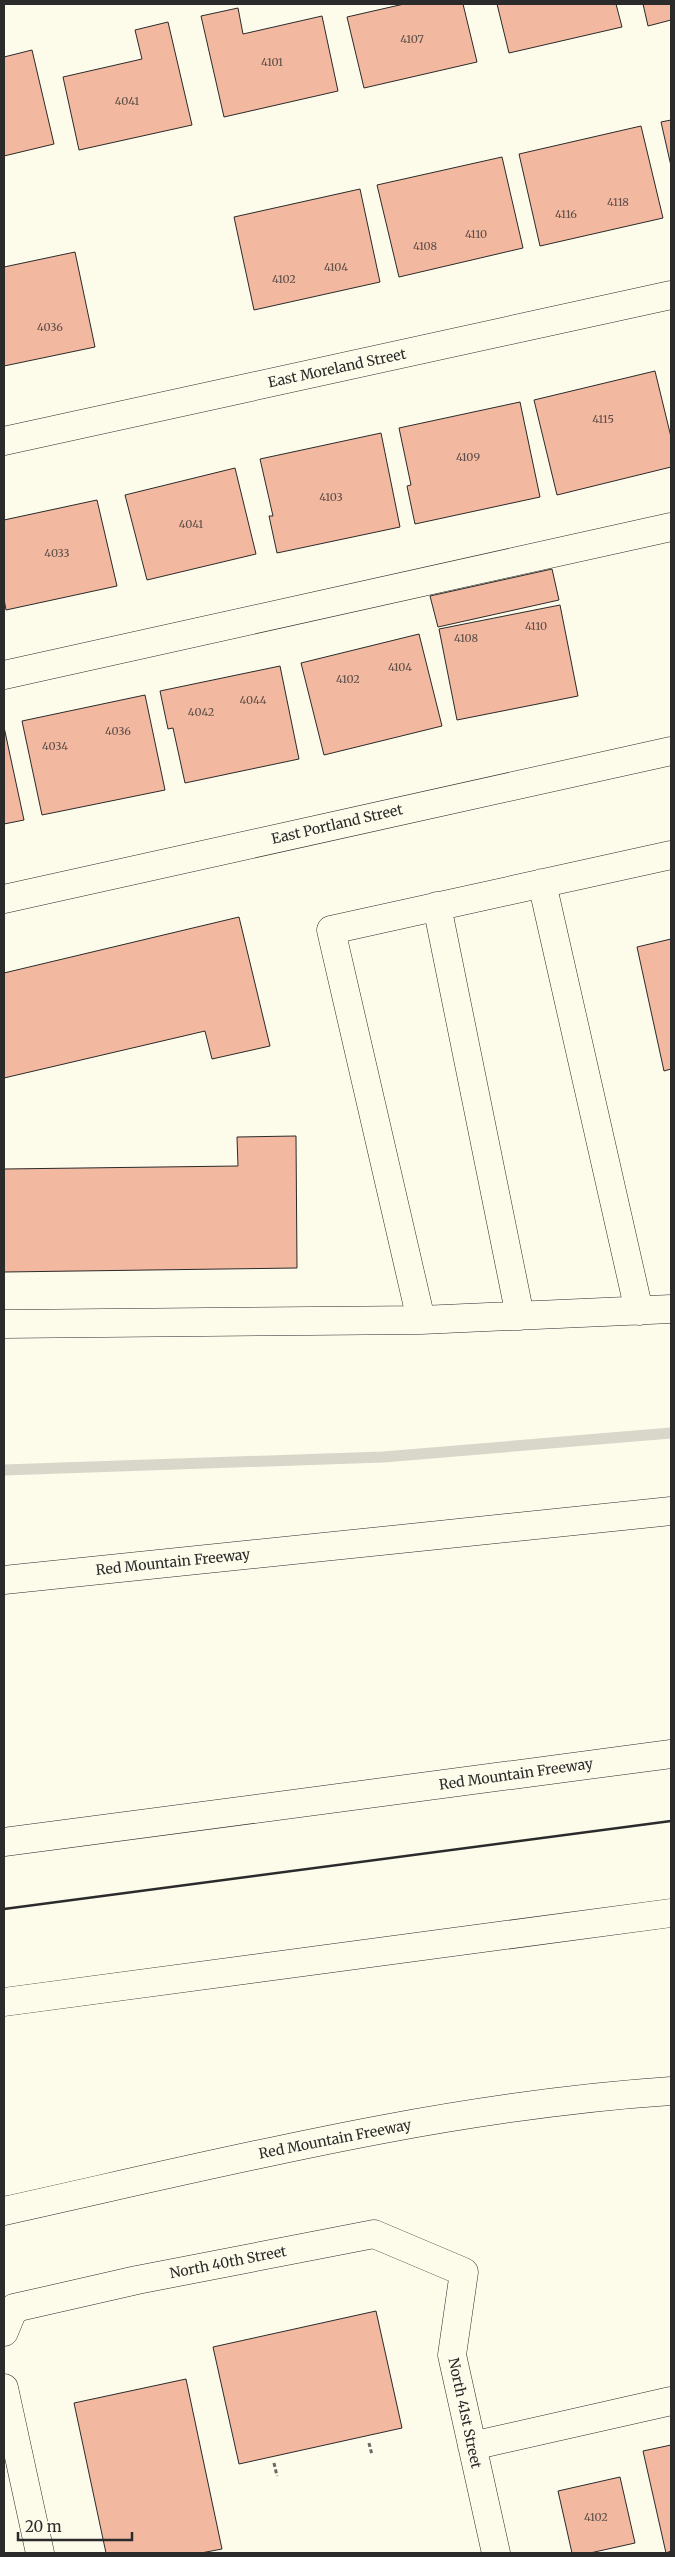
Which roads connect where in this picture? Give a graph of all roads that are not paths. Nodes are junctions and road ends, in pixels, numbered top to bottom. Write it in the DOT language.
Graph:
graph roads {
  1 [pos="671,295"];
  2 [pos="4,441"];
  3 [pos="671,527"];
  4 [pos="4,675"];
  5 [pos="671,751"];
  6 [pos="671,855"];
  7 [pos="542,883"];
  8 [pos="4,899"];
  9 [pos="437,906"];
  10 [pos="671,1309"];
  11 [pos="639,1311"];
  12 [pos="520,1316"];
  13 [pos="421,1320"];
  14 [pos="4,1324"];
  15 [pos="671,1511"];
  16 [pos="4,1580"];
  17 [pos="671,1754"];
  18 [pos="4,1842"];
  19 [pos="671,1913"];
  20 [pos="4,2002"];
  21 [pos="671,2091"];
  22 [pos="4,2211"];
  23 [pos="464,2272"];
  24 [pos="4,2332"];
  25 [pos="4,2388"];
  26 [pos="671,2401"];
  27 [pos="472,2446"];
  28 [pos="40,2553"];
  29 [pos="496,2553"];
  1 -- 2 [label="main road, East Moreland Street"];
  3 -- 4 [label="main road"];
  5 -- 8 [label="main road, East Portland Street"];
  6 -- 7 [label="main road"];
  7 -- 9 [label="main road"];
  7 -- 11 [label="main road"];
  9 -- 12 [label="main road"];
  9 -- 13 [label="main road"];
  10 -- 11 [label="main road"];
  11 -- 12 [label="main road"];
  12 -- 13 [label="main road"];
  13 -- 14 [label="main road"];
  15 -- 16 [label="main road, Red Mountain Freeway"];
  17 -- 18 [label="main road, Red Mountain Freeway"];
  19 -- 20 [label="main road"];
  21 -- 22 [label="main road, Red Mountain Freeway"];
  23 -- 24 [label="main road, North 40th Street"];
  23 -- 27 [label="main road, North 41st Street"];
  25 -- 28 [label="main road"];
  26 -- 27 [label="main road"];
  27 -- 29 [label="main road, North 41st Street"];
}
